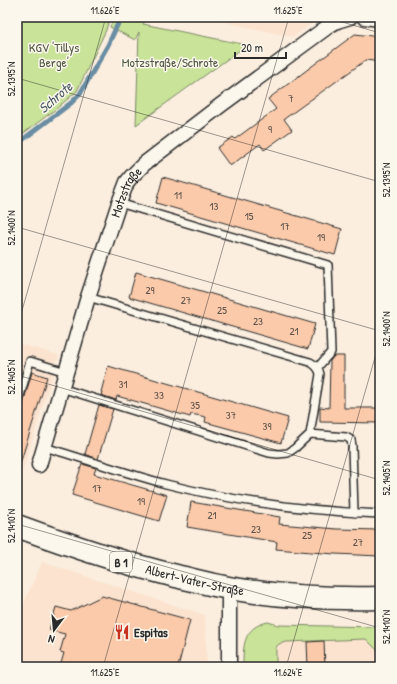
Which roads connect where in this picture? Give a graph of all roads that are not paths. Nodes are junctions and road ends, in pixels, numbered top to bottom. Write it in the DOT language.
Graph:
graph roads {
  1 [pos="350,17"];
  2 [pos="364,17"];
  3 [pos="380,19"];
  4 [pos="327,21"];
  5 [pos="118,203"];
  6 [pos="88,297"];
  7 [pos="318,367"];
  8 [pos="66,372"];
  9 [pos="61,388"];
  10 [pos="17,406"];
  11 [pos="310,434"];
  12 [pos="44,447"];
  13 [pos="38,465"];
  14 [pos="354,513"];
  15 [pos="380,514"];
  16 [pos="17,526"];
  17 [pos="229,588"];
  18 [pos="380,598"];
  19 [pos="229,667"];
  1 -- 4 [label="street, Motzstraße"];
  2 -- 3 [label="street"];
  4 -- 5 [label="street, Motzstraße"];
  5 -- 6 [label="street, Motzstraße"];
  5 -- 7 [label="lane"];
  6 -- 7 [label="lane"];
  6 -- 8 [label="street, Motzstraße"];
  7 -- 11 [label="lane"];
  8 -- 9 [label="street, Motzstraße"];
  8 -- 10 [label="lane"];
  9 -- 11 [label="lane"];
  9 -- 12 [label="street, Motzstraße"];
  11 -- 14 [label="lane"];
  12 -- 13 [label="street, Motzstraße"];
  12 -- 14 [label="lane"];
  14 -- 15 [label="lane"];
  16 -- 17 [label="main road, Albert-Vater-Straße / B 1"];
  17 -- 18 [label="main road, Albert-Vater-Straße / B 1"];
  17 -- 19 [label="street"];
}
